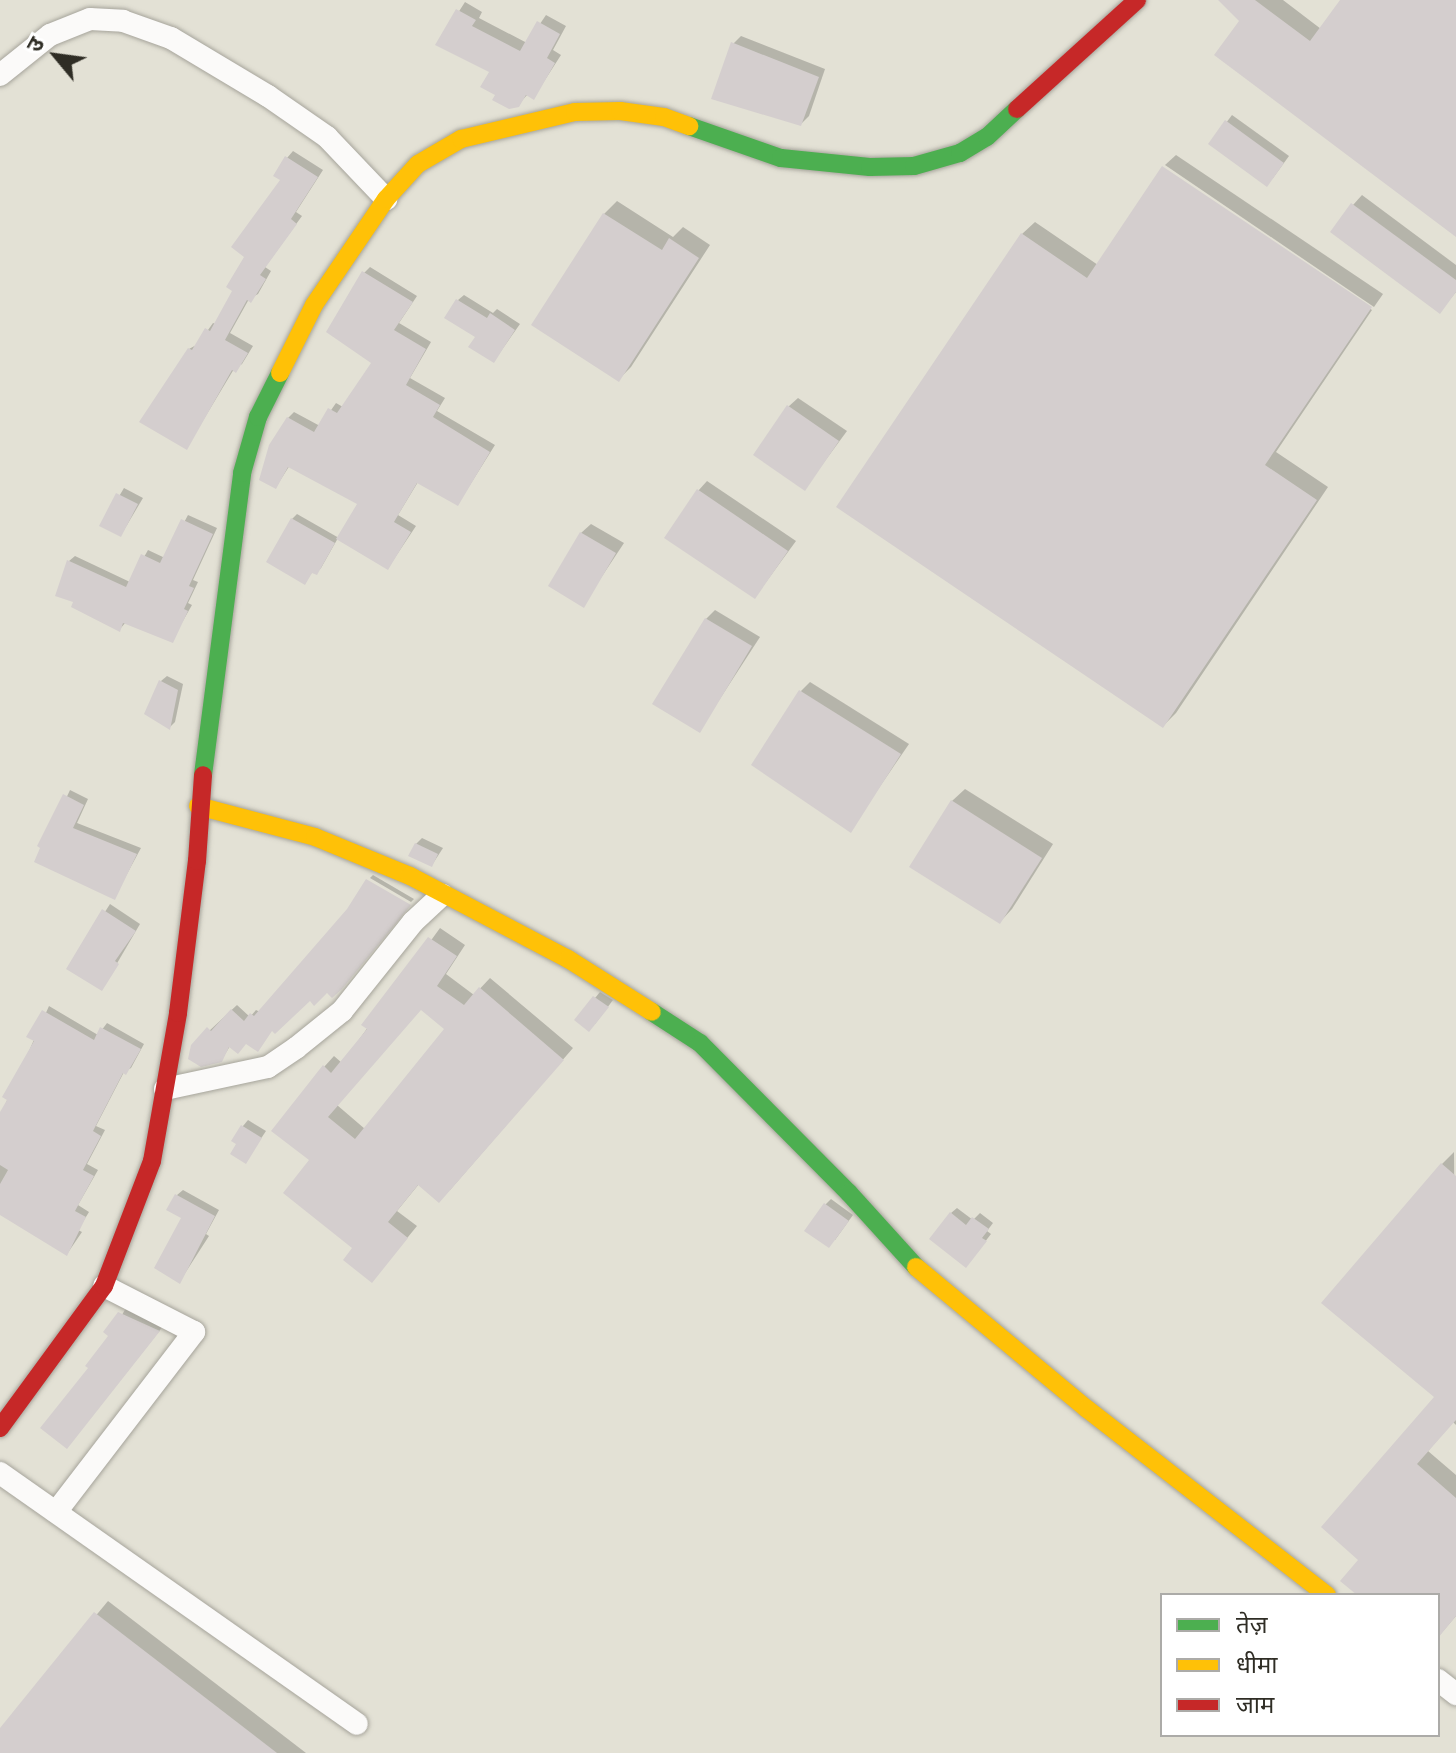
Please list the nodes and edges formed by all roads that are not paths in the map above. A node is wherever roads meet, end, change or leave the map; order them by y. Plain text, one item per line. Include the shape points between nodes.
1 (1137, 0) edge
2 (0, 75) edge
3 (386, 199) junction
4 (198, 806) junction
5 (442, 895) junction
6 (165, 1089) junction
7 (104, 1286) junction
8 (0, 1428) edge
9 (0, 1473) edge
10 (56, 1512) junction
11 (1324, 1593) edge
12 (1440, 1682) edge
13 (1456, 1694) edge
14 (357, 1724) dead end

1 - 3 street via 987,137 960,153 914,166 781,158 664,117 575,112 461,139 418,164
2 - 3 street via 50,35 90,19 123,21 171,38 268,96 327,137
3 - 4 street via 314,305 258,417 242,473
4 - 5 street via 315,837
4 - 6 street via 197,861
5 - 6 street via 413,922 342,1011 296,1048 268,1067
5 - 11 street via 568,959 700,1043 908,1261 1087,1409
6 - 7 street via 152,1161
7 - 8 street
7 - 10 street via 194,1332
9 - 10 street
10 - 14 street
12 - 13 street

